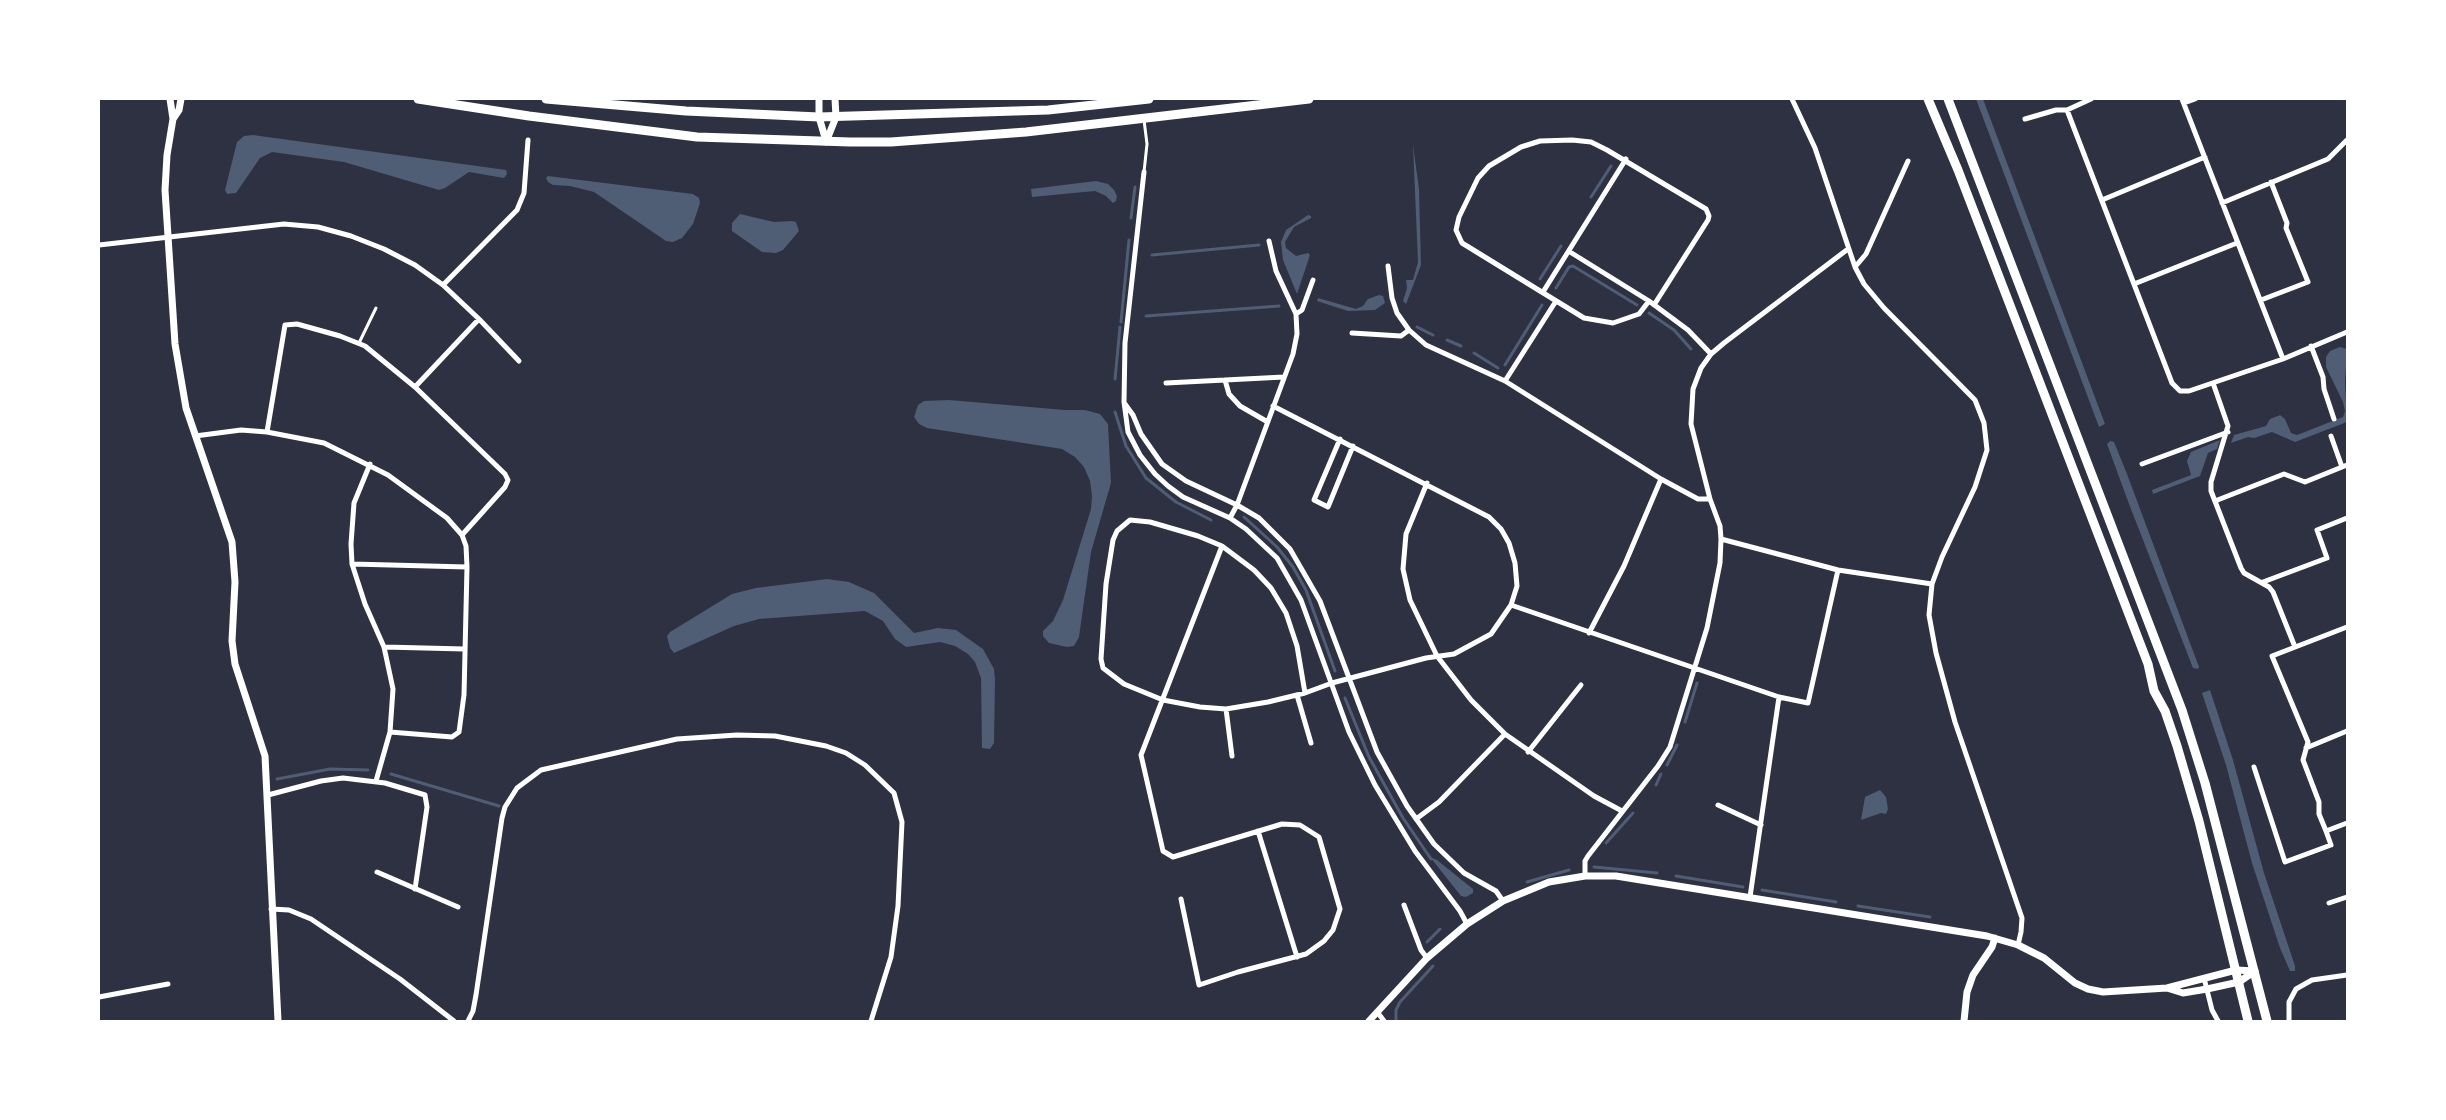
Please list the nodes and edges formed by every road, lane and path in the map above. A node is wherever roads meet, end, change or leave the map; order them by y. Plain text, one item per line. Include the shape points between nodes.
1 (170, 99) edge
2 (182, 99) edge
3 (418, 99) edge
4 (546, 99) edge
5 (819, 99) edge
6 (835, 99) edge
7 (1149, 99) edge
8 (1309, 99) edge
9 (1792, 99) edge
10 (1928, 99) edge
11 (1948, 99) edge
12 (2091, 99) edge
13 (2195, 99) edge
14 (2183, 101) edge
15 (2067, 110) junction
16 (819, 117) junction
17 (836, 117) junction
18 (2025, 118) dead end
19 (1144, 119) junction
20 (173, 120) junction
21 (528, 140) dead end
22 (2347, 140) edge
23 (826, 142) junction
24 (2205, 157) junction
25 (1626, 159) junction
26 (1908, 161) dead end
27 (1144, 172) joint
28 (2271, 182) junction
29 (2102, 200) junction
30 (2222, 203) junction
31 (167, 238) junction
32 (1269, 241) dead end
33 (2237, 243) junction
34 (99, 246) edge
35 (1848, 249) junction
36 (1570, 252) junction
37 (1388, 266) dead end
38 (1855, 267) junction
39 (1312, 280) dead end
40 (2133, 284) junction
41 (443, 285) junction
42 (1544, 292) junction
43 (2261, 300) junction
44 (1556, 301) junction
45 (1652, 303) junction
46 (376, 308) dead end
47 (1296, 314) junction
48 (479, 319) junction
49 (1408, 330) junction
50 (2347, 332) edge
51 (1352, 333) dead end
52 (359, 343) junction
53 (2311, 346) junction
54 (1711, 354) junction
55 (2283, 359) junction
56 (519, 361) dead end
57 (1284, 377) junction
58 (1225, 380) junction
59 (1505, 381) junction
60 (2213, 382) junction
61 (1166, 383) dead end
62 (415, 387) junction
63 (1124, 402) junction
64 (1274, 406) junction
65 (2334, 419) dead end
66 (1266, 421) junction
67 (267, 432) junction
68 (2228, 432) junction
69 (195, 436) junction
70 (2331, 436) dead end
71 (1340, 439) junction
72 (1353, 446) junction
73 (370, 464) junction
74 (2142, 464) dead end
75 (2345, 466) edge
76 (1661, 479) junction
77 (1427, 483) junction
78 (1710, 499) junction
79 (2215, 501) junction
80 (1237, 505) junction
81 (1230, 518) junction
82 (2347, 518) edge
83 (462, 535) junction
84 (1721, 539) junction
85 (1222, 546) junction
86 (352, 564) junction
87 (467, 567) junction
88 (1838, 570) junction
89 (2263, 582) junction
90 (1932, 584) junction
91 (1511, 606) junction
92 (2347, 627) edge
93 (1589, 633) junction
94 (384, 647) junction
95 (2295, 647) junction
96 (464, 649) junction
97 (1437, 656) junction
98 (1695, 668) junction
99 (1349, 678) junction
100 (1332, 683) junction
101 (1581, 685) dead end
102 (1305, 693) junction
103 (1297, 695) junction
104 (1779, 697) junction
105 (1163, 699) junction
106 (1226, 709) junction
107 (2347, 731) edge
108 (390, 732) junction
109 (1505, 734) junction
110 (1311, 743) dead end
111 (2306, 748) junction
112 (1528, 752) junction
113 (1232, 756) dead end
114 (2254, 767) dead end
115 (376, 781) junction
116 (268, 795) junction
117 (1718, 806) dead end
118 (1622, 811) junction
119 (1416, 819) junction
120 (2347, 823) edge
121 (1761, 825) junction
122 (1258, 831) junction
123 (2326, 831) junction
124 (377, 872) dead end
125 (1585, 876) junction
126 (415, 889) junction
127 (1750, 897) junction
128 (2347, 898) edge
129 (1181, 899) dead end
130 (1503, 901) junction
131 (2329, 903) dead end
132 (1404, 905) dead end
133 (458, 907) dead end
134 (272, 909) junction
135 (1467, 924) junction
136 (1995, 938) junction
137 (2018, 945) junction
138 (1297, 957) junction
139 (1427, 958) junction
140 (2236, 970) junction
141 (2255, 971) junction
142 (2347, 975) edge
143 (2205, 978) junction
144 (2239, 982) junction
145 (168, 984) dead end
146 (2166, 988) junction
147 (2207, 989) junction
148 (99, 997) edge
149 (1378, 1013) junction
150 (278, 1021) edge
151 (454, 1021) edge
152 (468, 1021) edge
153 (872, 1021) edge
154 (1369, 1021) edge
155 (1384, 1021) edge
156 (1964, 1021) edge
157 (2218, 1021) edge
158 (2248, 1021) edge
159 (2267, 1021) edge
160 (2289, 1021) edge

1 - 20 street
2 - 20 street
3 - 23 main road via 698,137
4 - 16 main road
5 - 16 street
6 - 17 street
7 - 17 main road via 1048,110
8 - 19 main road
9 - 35 street via 1815,148
10 - 140 main road via 2177,746
11 - 141 main road via 2182,710
12 - 15 street
13 - 14 street
14 - 24 street
15 - 18 street
15 - 29 street
16 - 17 main road
16 - 23 street
17 - 23 street
19 - 23 main road via 957,138
19 - 27 lane
20 - 31 street via 165,190
21 - 41 street via 524,193 517,210
22 - 28 street via 2328,159
24 - 29 street
24 - 30 street
25 - 36 street
25 - 42 street via 1591,142 1540,141 1489,166 1470,190 1456,230 1459,240
25 - 45 street via 1709,212 1708,220
26 - 38 street via 1866,254
27 - 63 street via 1127,324
28 - 30 street
28 - 43 street via 2308,282
29 - 40 street
30 - 33 street
31 - 34 street
31 - 41 street via 284,224 318,227 384,249
31 - 69 street via 180,383
32 - 47 street via 1276,271
33 - 40 street
33 - 43 street
35 - 38 street
35 - 54 street
36 - 42 street
36 - 45 street
37 - 49 street via 1392,298
38 - 90 street via 1884,308 1976,400 1984,423 1987,450
39 - 47 street via 1302,310
40 - 60 street via 2172,383 2180,391 2189,392
41 - 48 street
42 - 44 street
43 - 55 street
44 - 45 street via 1579,316 1613,323 1639,314
44 - 59 street
45 - 54 street via 1688,330
46 - 52 lane
47 - 57 street via 1297,334
48 - 56 street
48 - 62 street
49 - 51 street via 1401,336
49 - 59 street via 1426,345
50 - 53 street
52 - 62 street
52 - 67 street via 297,324 285,325
53 - 55 street
53 - 65 street
54 - 78 street via 1693,389 1691,424
55 - 60 street
57 - 58 street
57 - 64 street
58 - 61 street
58 - 66 street via 1229,394 1240,406
59 - 76 street
60 - 68 street
62 - 83 street via 507,480
63 - 80 street via 1162,464 1186,481
63 - 81 street via 1128,432 1155,474 1183,497
64 - 66 street
64 - 71 street
66 - 80 street
67 - 69 street via 241,430
67 - 73 street via 324,443
68 - 74 street
68 - 79 street via 2211,482
69 - 116 street via 232,542 235,664 265,756
70 - 75 street
71 - 72 street
71 - 72 street via 1314,500 1328,507
72 - 77 street
73 - 83 street via 418,495
73 - 86 street via 354,503
75 - 79 street via 2305,482 2284,474
76 - 78 street via 1698,499
76 - 93 street via 1624,566
77 - 91 street via 1489,517 1501,529 1515,563 1517,586
77 - 97 street via 1406,534 1403,569 1410,600
78 - 84 street
79 - 89 street via 2241,568
80 - 81 street
80 - 99 street via 1259,519 1290,549 1320,601
81 - 100 street via 1277,558 1301,600
82 - 89 street via 2317,530 2326,558
83 - 87 street
84 - 88 street
84 - 98 street via 1707,628
85 - 102 street via 1254,570 1286,613 1297,646
85 - 105 street
85 - 105 street via 1150,522 1130,520 1113,540 1106,584 1103,668 1124,684
86 - 87 street
86 - 94 street
87 - 96 street
88 - 90 street
88 - 104 street via 1808,703
89 - 95 street via 2273,592
90 - 137 street via 1929,615 1936,653 1954,722 2022,918
91 - 93 street
91 - 97 street via 1491,634 1454,654
92 - 95 street
93 - 98 street
94 - 96 street
94 - 108 street via 393,689
95 - 111 street via 2272,656 2308,742
96 - 108 street via 459,732 455,736
97 - 99 street
97 - 109 street via 1471,700
98 - 104 street
98 - 118 street via 1670,747
99 - 100 street
99 - 119 street via 1377,752
100 - 102 street
100 - 135 street via 1349,732 1375,785
101 - 112 street
102 - 103 street
103 - 106 street
103 - 110 street
104 - 121 street
105 - 106 street
105 - 122 street via 1141,754 1163,851 1173,857
106 - 113 street
107 - 111 street
108 - 115 street
109 - 112 street
109 - 119 street via 1439,802
111 - 123 street via 2303,760
112 - 118 street
114 - 123 street via 2285,862 2331,845
115 - 116 street via 343,778
115 - 126 street via 425,795 428,800
116 - 134 street
117 - 121 street
118 - 125 street via 1585,861
119 - 130 street via 1434,844 1464,873 1496,891
120 - 123 street
121 - 127 street
122 - 138 street
122 - 138 street via 1282,824 1300,825 1319,837 1340,909 1333,930 1324,941
124 - 126 street
125 - 127 street via 1616,876
125 - 130 street via 1549,882
126 - 133 street
127 - 136 street
128 - 131 street
129 - 138 street via 1199,985
130 - 135 street
132 - 139 street
134 - 150 street
134 - 151 street via 289,910 311,919
135 - 139 street
136 - 137 street
136 - 156 street via 1973,975
137 - 146 street via 2088,989 2103,992
139 - 149 street
140 - 141 street
140 - 143 street
140 - 144 main road
141 - 144 street
141 - 159 main road
142 - 160 street via 2312,980 2296,989 2289,1002
143 - 146 street
143 - 147 street
144 - 147 street
144 - 158 main road
145 - 148 street
146 - 147 street via 2183,993
147 - 157 street
149 - 154 street
149 - 155 street
152 - 153 street via 476,995 502,818 517,788 541,770 702,736 775,736 846,753 894,793 902,822 898,906 894,940

